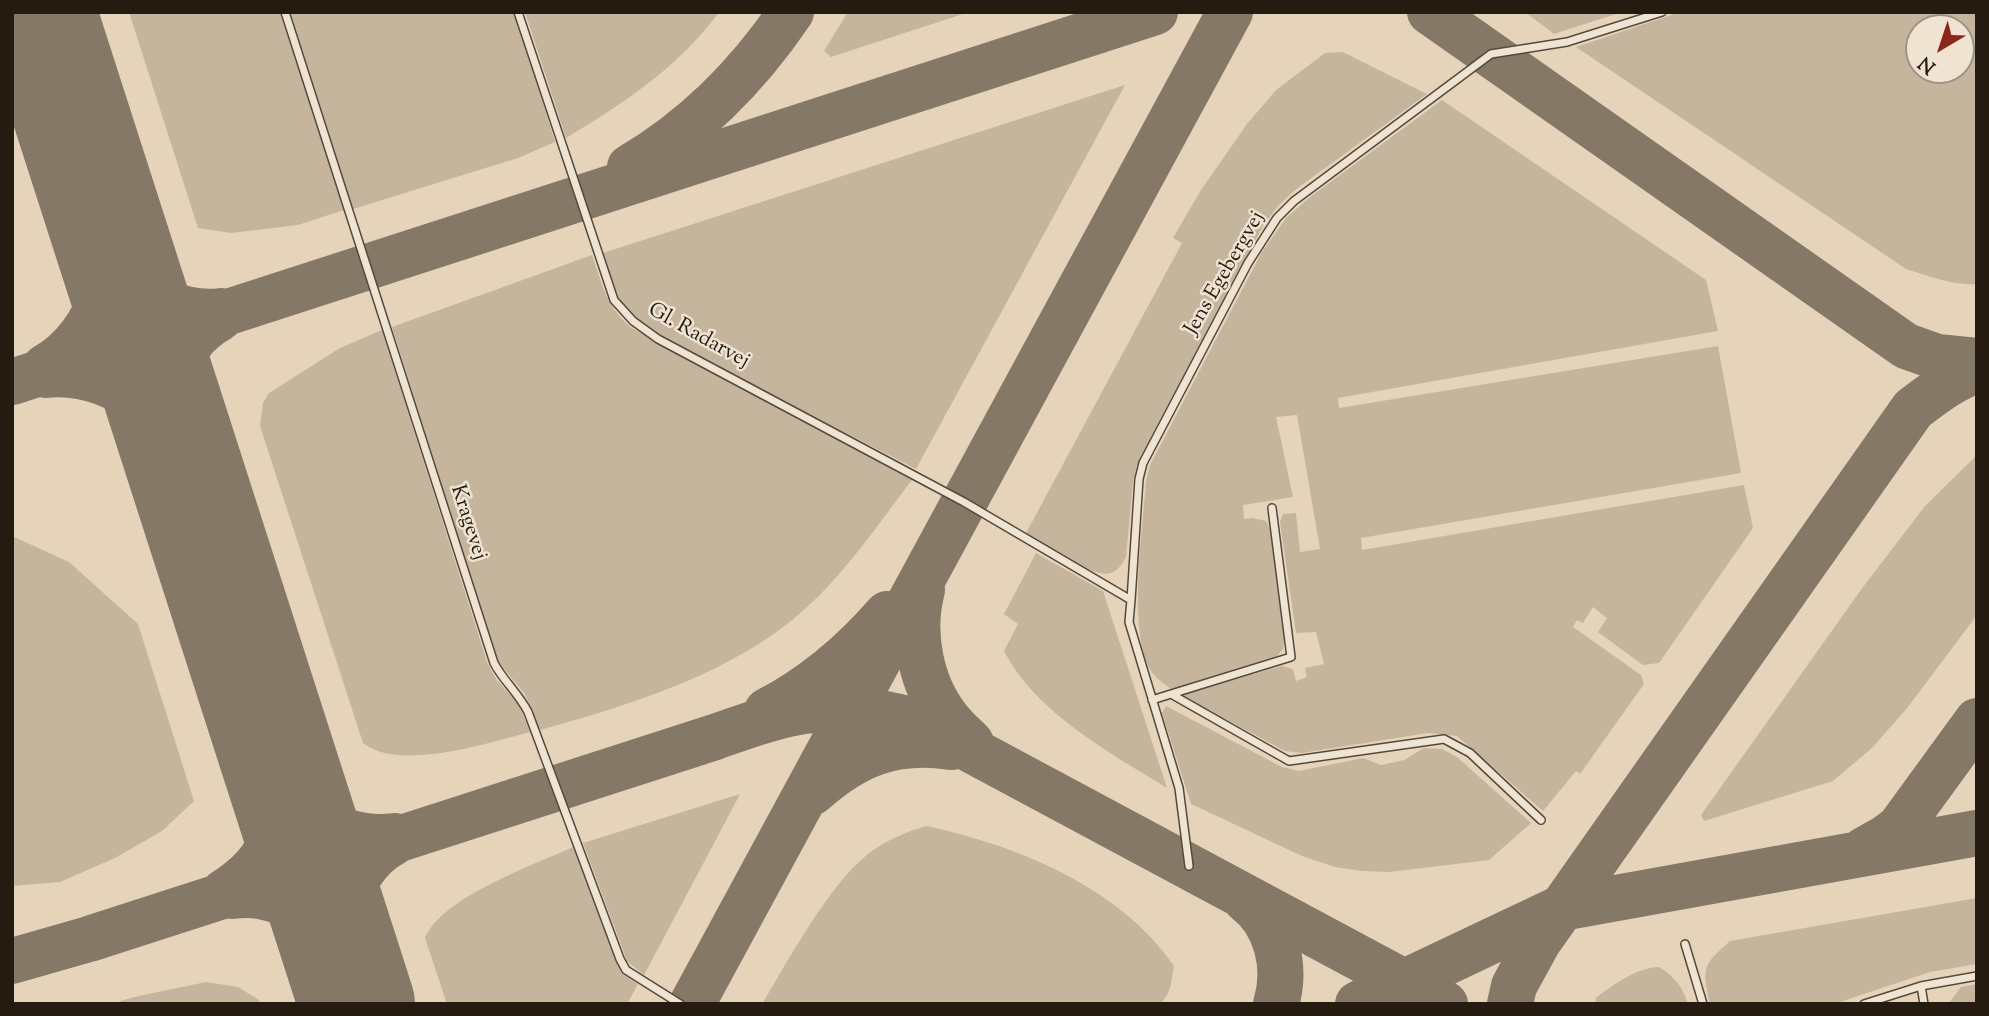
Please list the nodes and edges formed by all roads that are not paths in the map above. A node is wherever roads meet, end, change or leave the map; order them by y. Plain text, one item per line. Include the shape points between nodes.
1 (285, 12) edge
2 (518, 12) edge
3 (1662, 12) edge
4 (1272, 508) dead end
5 (1130, 600) junction
6 (1171, 694) junction
7 (1152, 700) junction
8 (1541, 820) dead end
9 (1189, 866) dead end
10 (1685, 944) dead end
11 (1977, 976) edge
12 (1921, 986) junction
13 (680, 1004) edge
14 (1703, 1004) edge
15 (1864, 1004) edge
16 (1924, 1004) edge

1 - 13 lane, Kragevej via 494,663 528,712 626,970
2 - 5 lane, Gl. Radarvej via 614,300 633,321 964,502
3 - 5 lane, Jens Egebergvej via 1567,42 1491,54 1276,218 1143,463
4 - 6 lane via 1291,657
5 - 7 lane, Jens Egebergvej via 1129,622
6 - 7 lane
6 - 8 lane via 1289,761 1444,739 1470,753
7 - 9 lane, Jens Egebergvej via 1179,788
10 - 14 lane
11 - 12 lane
12 - 15 lane
12 - 16 lane

